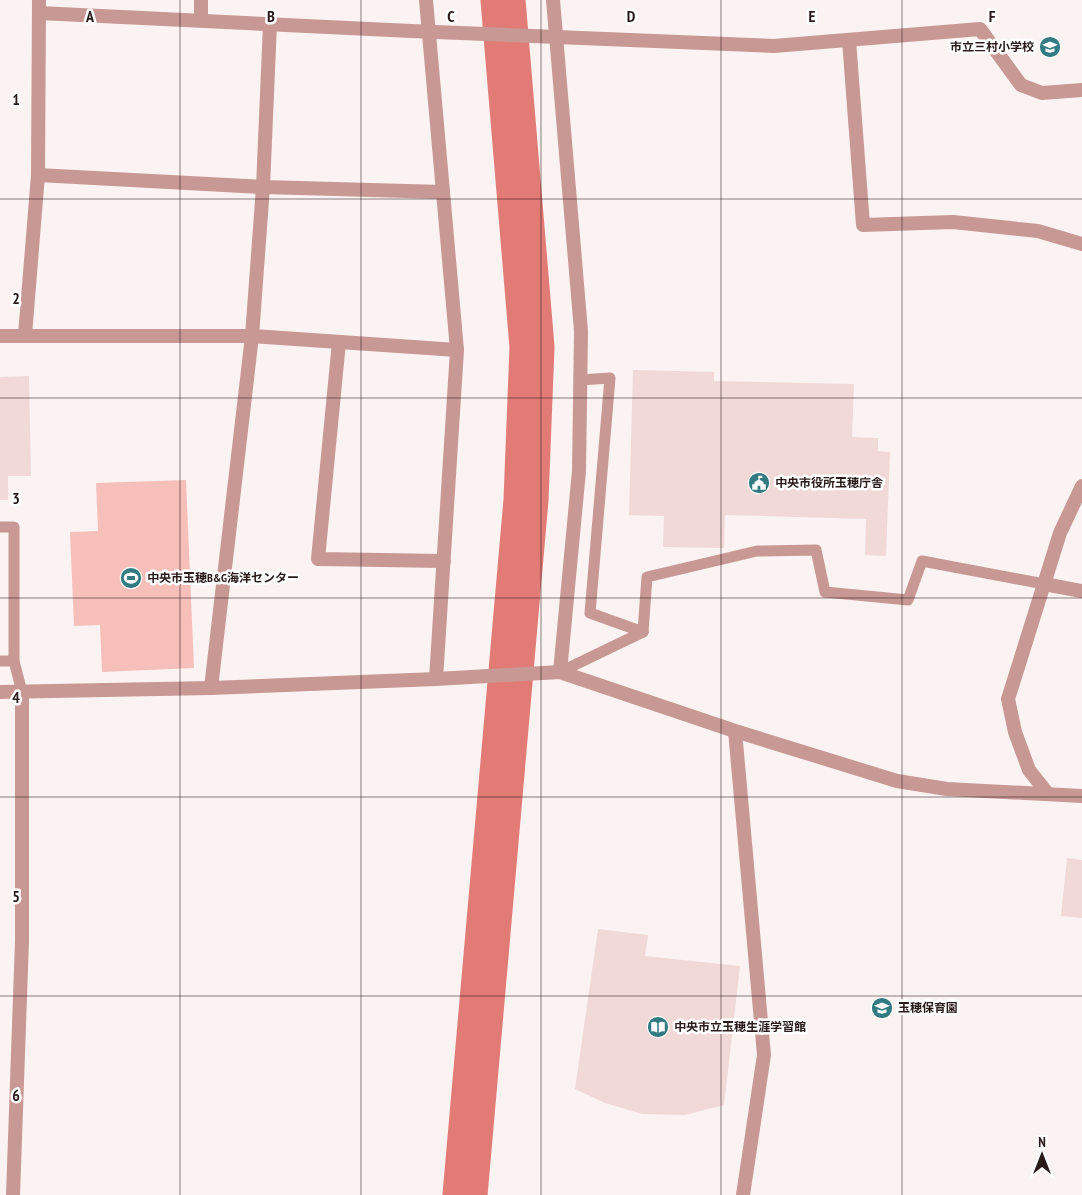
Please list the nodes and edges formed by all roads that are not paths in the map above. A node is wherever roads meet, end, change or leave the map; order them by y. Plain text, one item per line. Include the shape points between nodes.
1 (28, 0) edge
2 (201, 0) edge
3 (426, 0) edge
4 (553, 0) edge
5 (39, 4) edge
6 (201, 20) junction
7 (270, 24) junction
8 (429, 32) junction
9 (556, 36) junction
10 (849, 40) junction
11 (1082, 90) edge
12 (38, 175) junction
13 (263, 187) junction
14 (443, 192) junction
15 (1082, 244) edge
16 (25, 335) junction
17 (0, 336) edge
18 (252, 336) junction
19 (339, 342) junction
20 (457, 350) junction
21 (580, 380) junction
22 (1082, 486) edge
23 (0, 527) edge
24 (444, 561) junction
25 (1044, 584) junction
26 (1082, 591) edge
27 (643, 632) junction
28 (0, 661) edge
29 (14, 661) junction
30 (560, 672) junction
31 (436, 679) junction
32 (211, 688) junction
33 (0, 692) edge
34 (22, 692) junction
35 (735, 731) junction
36 (1048, 794) junction
37 (1082, 796) edge
38 (13, 1195) edge
39 (743, 1195) edge

1 - 5 street
2 - 6 street
3 - 8 street
4 - 9 street
5 - 6 street
5 - 12 street
6 - 7 street
7 - 8 street
7 - 13 street
8 - 9 street
8 - 14 street
9 - 10 street via 774,46
9 - 21 street via 580,331
10 - 11 street via 980,29 1021,85 1042,93
10 - 15 street via 862,225 953,222 1038,231
12 - 13 street
12 - 16 street
13 - 14 street
13 - 18 street
14 - 20 street
16 - 17 street
16 - 18 street
18 - 19 street
18 - 32 street
19 - 20 street
19 - 24 street via 318,559
20 - 24 street
21 - 27 lane via 610,378 590,613
21 - 30 street via 579,471
22 - 25 street via 1060,533
23 - 29 lane via 14,527
24 - 31 street
25 - 26 street
25 - 27 lane via 922,561 908,600 825,592 816,550 757,551 647,577
25 - 36 street via 1008,699 1015,732 1029,770
27 - 30 lane
28 - 29 lane
29 - 34 lane
30 - 31 street
30 - 35 street
31 - 32 street
32 - 34 street
33 - 34 street
34 - 38 street via 22,941
35 - 36 street via 897,781 947,790
35 - 39 street via 764,1055
36 - 37 street

